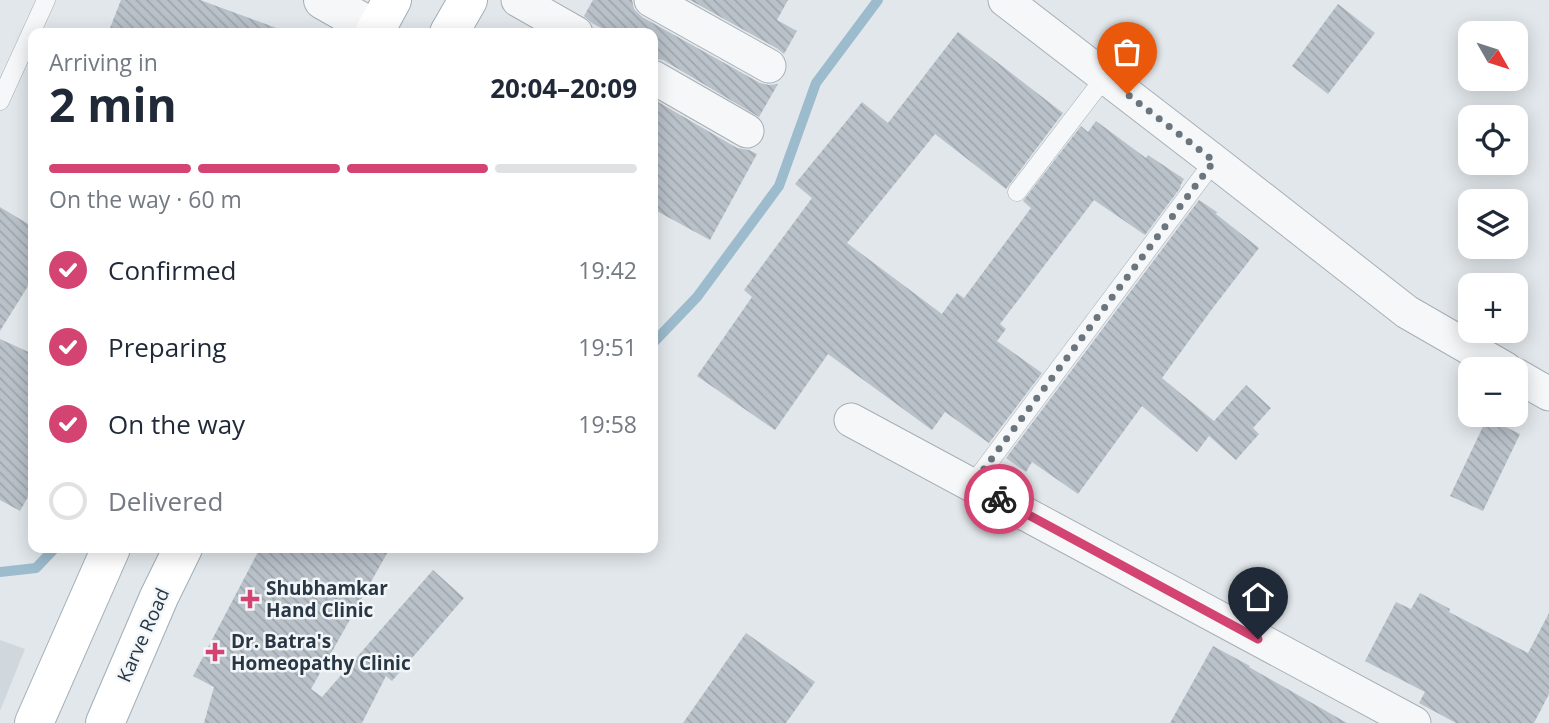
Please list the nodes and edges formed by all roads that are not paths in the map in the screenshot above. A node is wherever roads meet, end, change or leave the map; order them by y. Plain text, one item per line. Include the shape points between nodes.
1 (46, 0) edge
2 (323, 0) edge
3 (468, 0) edge
4 (518, 0) edge
5 (650, 0) edge
6 (1005, 0) edge
7 (381, 21) edge
8 (33, 28) edge
9 (452, 28) edge
10 (567, 28) edge
11 (28, 40) edge
12 (769, 66) dead end
13 (1105, 77) junction
14 (658, 80) edge
15 (0, 101) edge
16 (747, 131) dead end
17 (1214, 161) junction
18 (1017, 192) dead end
19 (1485, 357) edge
20 (1528, 382) edge
21 (1549, 394) edge
22 (850, 420) dead end
23 (972, 485) junction
24 (109, 553) edge
25 (181, 553) edge
26 (34, 723) edge
27 (105, 723) edge
28 (1414, 723) edge

1 - 8 lane
2 - 7 street
3 - 9 main road
4 - 10 street
5 - 12 street
6 - 13 street
11 - 15 lane
13 - 17 street
13 - 18 lane
14 - 16 street
17 - 19 street via 1407,312
17 - 23 lane
20 - 21 street
22 - 23 street
23 - 28 street
24 - 26 main road
25 - 27 main road, Karve Road

